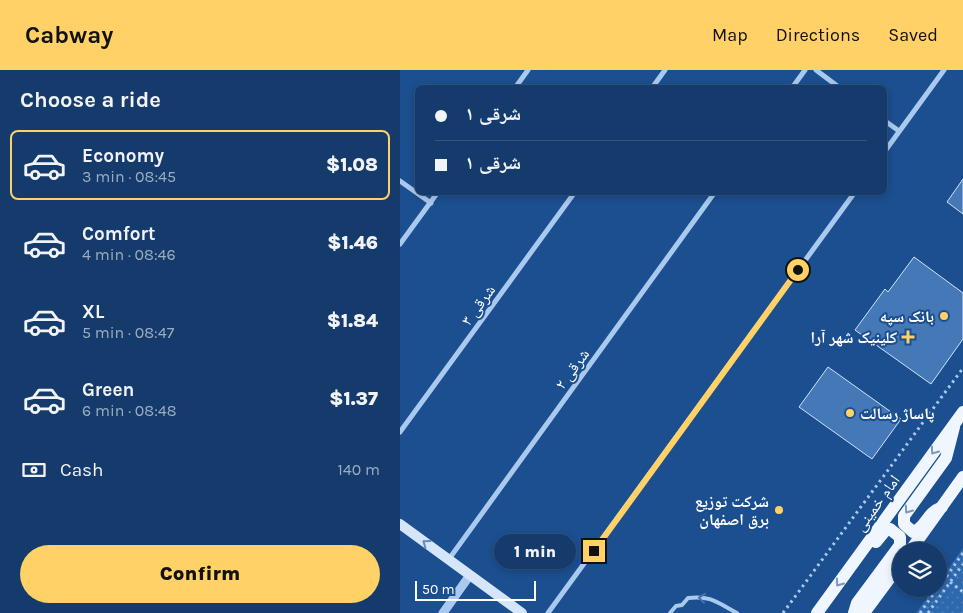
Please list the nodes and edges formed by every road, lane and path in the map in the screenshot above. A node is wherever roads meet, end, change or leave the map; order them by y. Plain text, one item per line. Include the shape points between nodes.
1 (528, 70) edge
2 (665, 70) edge
3 (805, 70) edge
4 (816, 70) edge
5 (944, 70) edge
6 (517, 85) edge
7 (654, 85) edge
8 (794, 85) edge
9 (836, 85) edge
10 (887, 122) edge
11 (899, 131) junction
12 (887, 148) edge
13 (400, 181) edge
14 (415, 192) edge
15 (419, 195) edge
16 (436, 195) edge
17 (573, 195) edge
18 (714, 195) edge
19 (853, 195) edge
20 (430, 203) junction
21 (400, 244) edge
22 (963, 368) edge
23 (963, 412) edge
24 (955, 422) junction
25 (400, 432) edge
26 (963, 477) edge
27 (942, 507) junction
28 (400, 524) edge
29 (917, 542) edge
30 (963, 553) edge
31 (858, 556) junction
32 (449, 560) junction
33 (963, 564) edge
34 (470, 575) junction
35 (892, 575) edge
36 (947, 575) edge
37 (950, 582) junction
38 (963, 592) edge
39 (932, 597) edge
40 (442, 613) edge
41 (522, 613) edge
42 (548, 613) edge
43 (670, 613) edge
44 (737, 613) edge
45 (783, 613) edge
46 (817, 613) edge
47 (854, 613) edge
48 (864, 613) edge
49 (920, 613) edge
50 (928, 613) edge

1 - 6 street
2 - 7 street
3 - 8 street
4 - 9 street
5 - 11 street
10 - 11 street
11 - 12 street
13 - 14 street
15 - 20 street
16 - 20 street
17 - 25 street, ۳ شرقی
18 - 32 street, ۲ شرقی
19 - 42 street
20 - 21 street
22 - 45 path
23 - 24 main road, امام خمینی
24 -> 27 main road via 946,458 904,516 904,524 913,532 918,530 934,510
24 -> 31 main road, امام خمینی
26 - 27 main road
27 - 29 main road
32 -> 28 main road
30 - 36 path
31 -> 46 main road, امام خمینی
31 - 47 main road via 870,551 885,531 890,529 900,537 900,545 857,603
32 - 34 main road
33 - 37 path
34 - 40 street
34 - 41 main road
35 - 48 main road
37 - 38 path
37 - 50 path
39 - 49 path
44 -> 43 lane via 715,600 696,597 688,598

